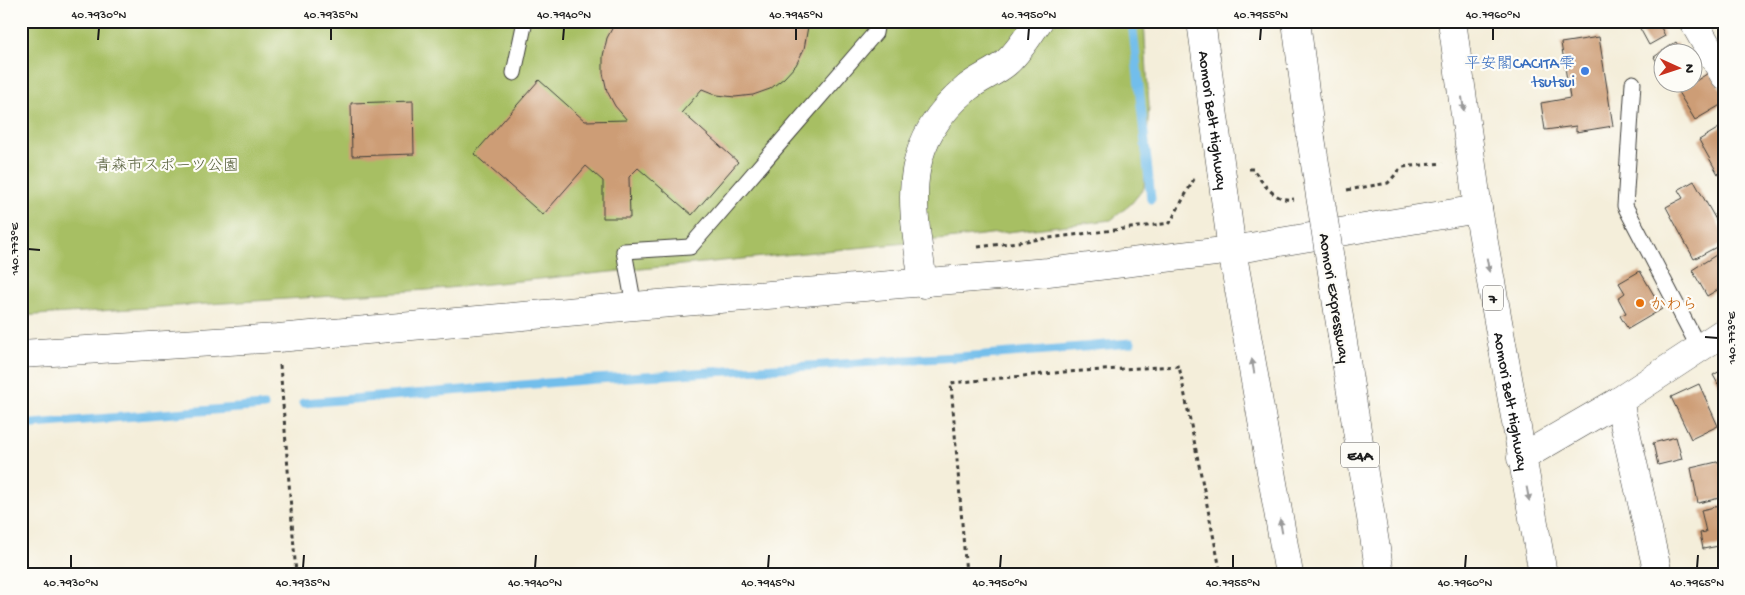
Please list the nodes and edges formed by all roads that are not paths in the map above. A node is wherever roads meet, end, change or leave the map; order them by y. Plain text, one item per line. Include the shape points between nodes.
1 (525, 21) edge
2 (877, 21) edge
3 (1039, 21) edge
4 (1201, 21) edge
5 (1296, 21) edge
6 (1452, 21) edge
7 (1693, 21) edge
8 (514, 73) dead end
9 (1724, 75) edge
10 (1633, 83) dead end
11 (1478, 209) junction
12 (1232, 250) junction
13 (923, 284) junction
14 (634, 306) junction
15 (1724, 332) edge
16 (1699, 348) junction
17 (21, 354) edge
18 (1619, 400) junction
19 (1521, 458) junction
20 (1289, 574) edge
21 (1380, 574) edge
22 (1543, 574) edge
23 (1658, 574) edge

1 - 8 lane
2 - 14 lane via 875,33 690,247 624,251
3 - 13 main road via 1006,63 969,86 940,112 917,160 913,198
4 - 12 main road, Aomori Belt Highway
5 - 21 main road, Aomori Expressway / E4A, bridge via 1311,138
6 -> 11 main road, Aomori Belt Highway / 7
7 - 9 main road
10 - 16 lane via 1625,206
11 - 12 main road
11 -> 19 main road, Aomori Belt Highway / 7
12 - 13 main road
20 -> 12 main road, Aomori Belt Highway
13 - 14 main road
14 - 17 main road via 278,338
15 - 16 main road
16 - 18 main road
18 - 19 main road
18 - 23 main road
19 -> 22 main road, Aomori Belt Highway / 7

